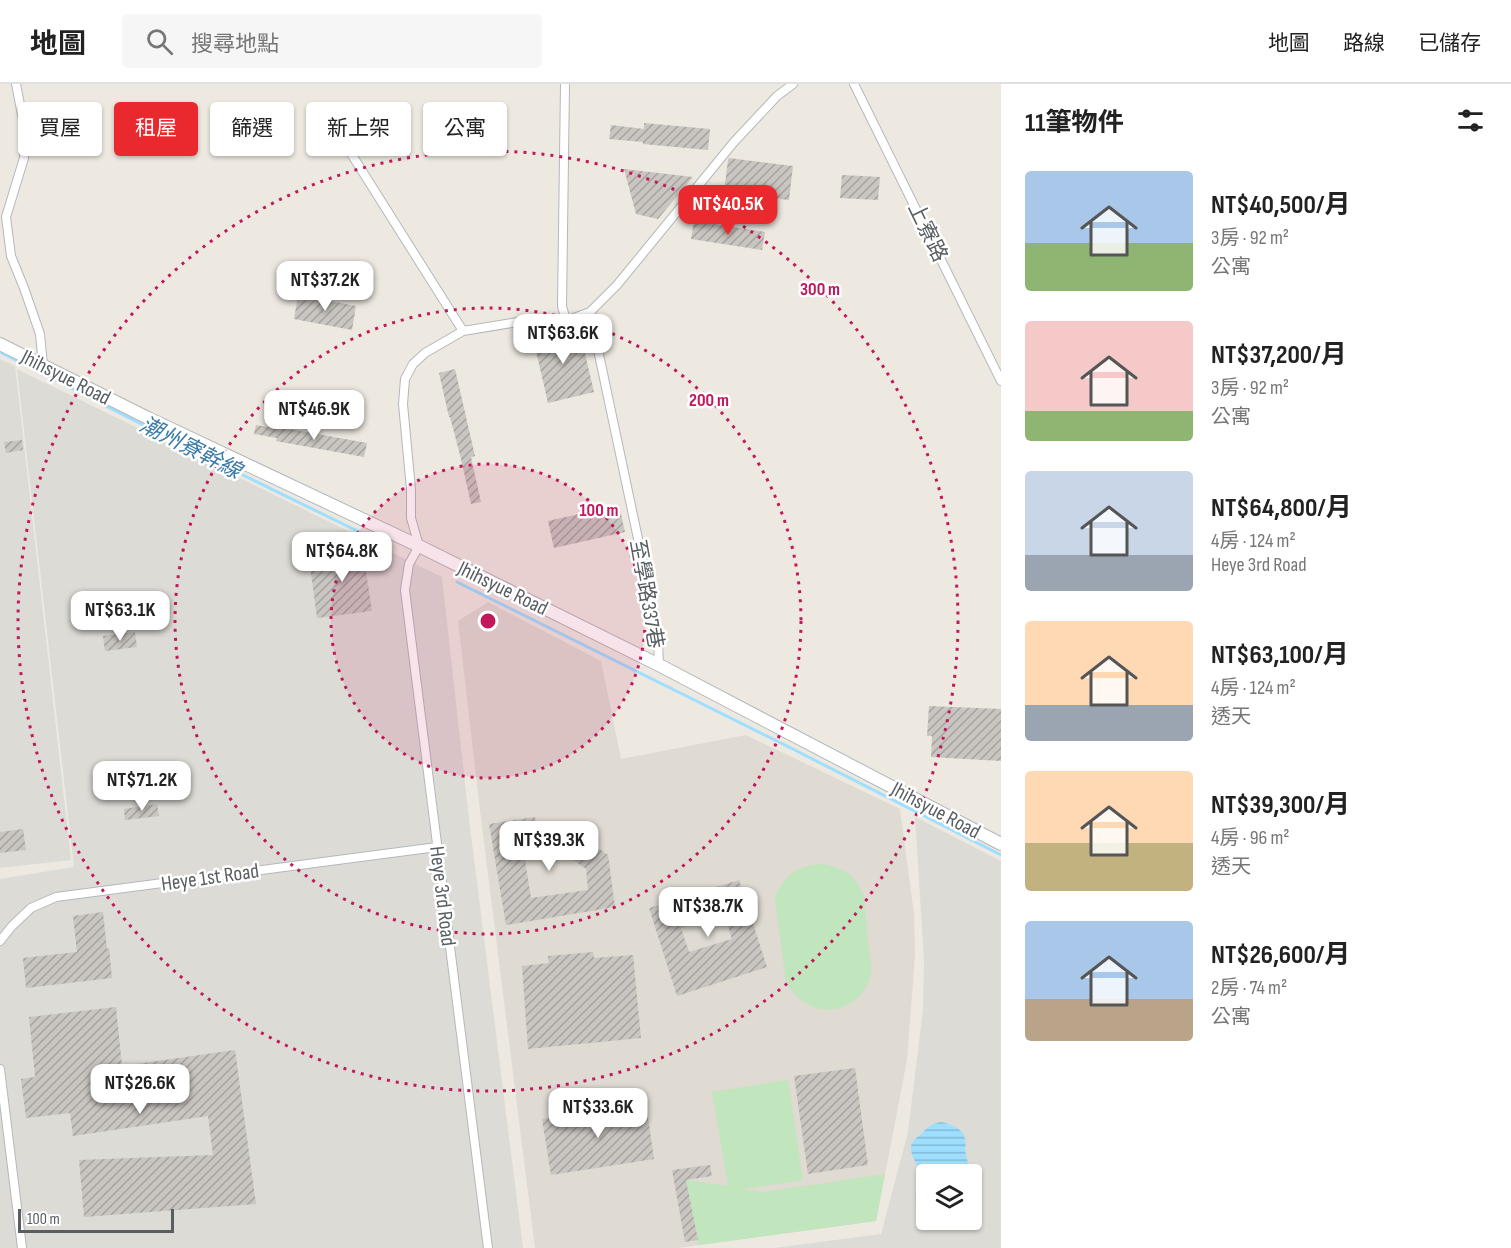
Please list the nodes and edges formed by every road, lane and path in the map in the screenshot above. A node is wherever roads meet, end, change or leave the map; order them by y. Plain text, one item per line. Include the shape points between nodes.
1 (16, 84) edge
2 (565, 84) edge
3 (793, 84) edge
4 (854, 84) edge
5 (353, 156) edge
6 (590, 312) junction
7 (566, 321) junction
8 (463, 331) junction
9 (0, 344) edge
10 (43, 365) junction
11 (1001, 381) edge
12 (419, 546) junction
13 (659, 665) junction
14 (1001, 844) edge
15 (436, 847) junction
16 (0, 941) edge
17 (0, 1069) edge
18 (22, 1248) edge
19 (488, 1248) edge

1 - 10 street via 24,125 24,158 6,217 10,256 40,334
2 - 7 street via 562,306
3 - 6 street via 734,142 617,285
4 - 11 street, 上寮路
5 - 8 street
6 - 7 street
6 - 13 street, 至學路337巷 via 655,619
7 - 8 street via 502,324
8 - 12 street via 425,353 413,364 405,380 403,404 411,518
9 - 10 street, Jhihsyue Road
10 - 12 street, Jhihsyue Road
12 - 13 street, Jhihsyue Road
12 - 15 street, Heye 3rd Road via 409,564 405,590
13 - 14 street, Jhihsyue Road
15 - 16 street, Heye 1st Road via 56,897 31,908
15 - 19 street, Heye 3rd Road
17 - 18 street

